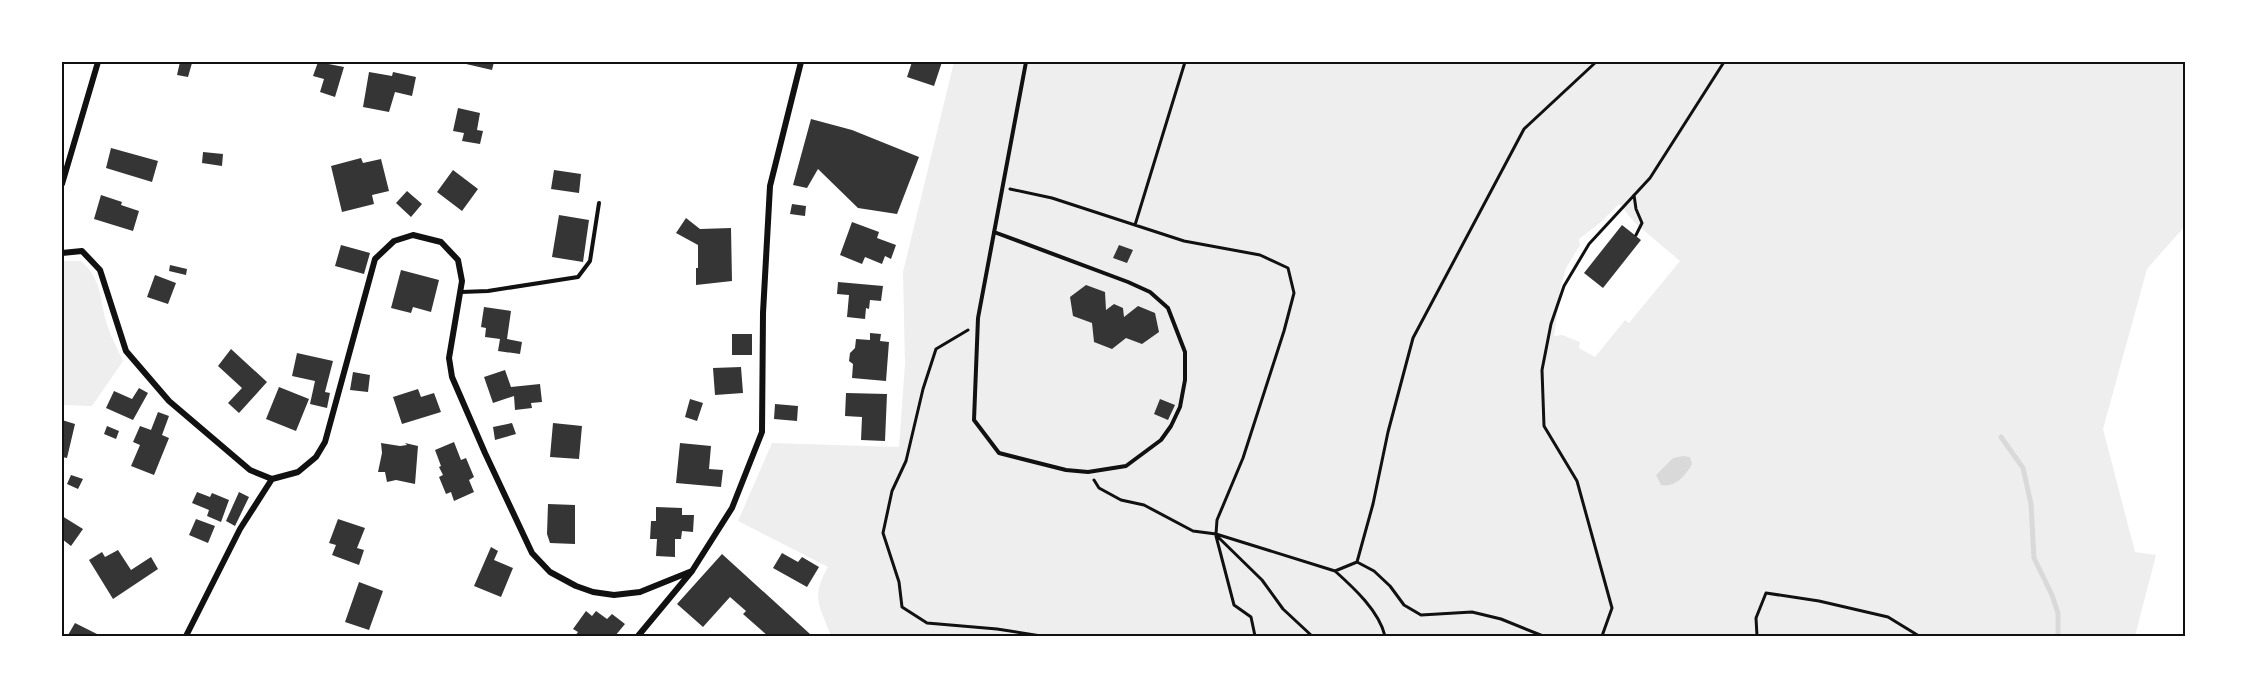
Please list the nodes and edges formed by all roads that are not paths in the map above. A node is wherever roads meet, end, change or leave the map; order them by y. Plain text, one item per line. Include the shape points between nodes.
1 (98, 62) edge
2 (801, 62) edge
3 (1026, 62) edge
4 (62, 184) edge
5 (599, 203) dead end
6 (994, 231) junction
7 (62, 253) edge
8 (460, 291) junction
9 (272, 479) junction
10 (692, 571) junction
11 (186, 636) edge
12 (638, 636) edge

1 - 4 street
2 - 10 street via 770,186 762,432 732,508
3 - 6 lane
5 - 8 lane via 590,261 578,277 488,291
6 - 6 lane via 1150,292 1168,308 1185,352 1180,407 1171,426 1149,451 1126,466 1088,472 1066,470 999,453 974,420 978,325
7 - 9 street via 82,251 100,270 126,351 169,401 250,470
8 - 9 street via 458,260 441,242 413,235 394,241 375,259 326,442 298,472
8 - 10 street via 449,358 452,377 532,553 550,572 576,586 614,595 640,592
9 - 11 street via 240,529
10 - 12 street

